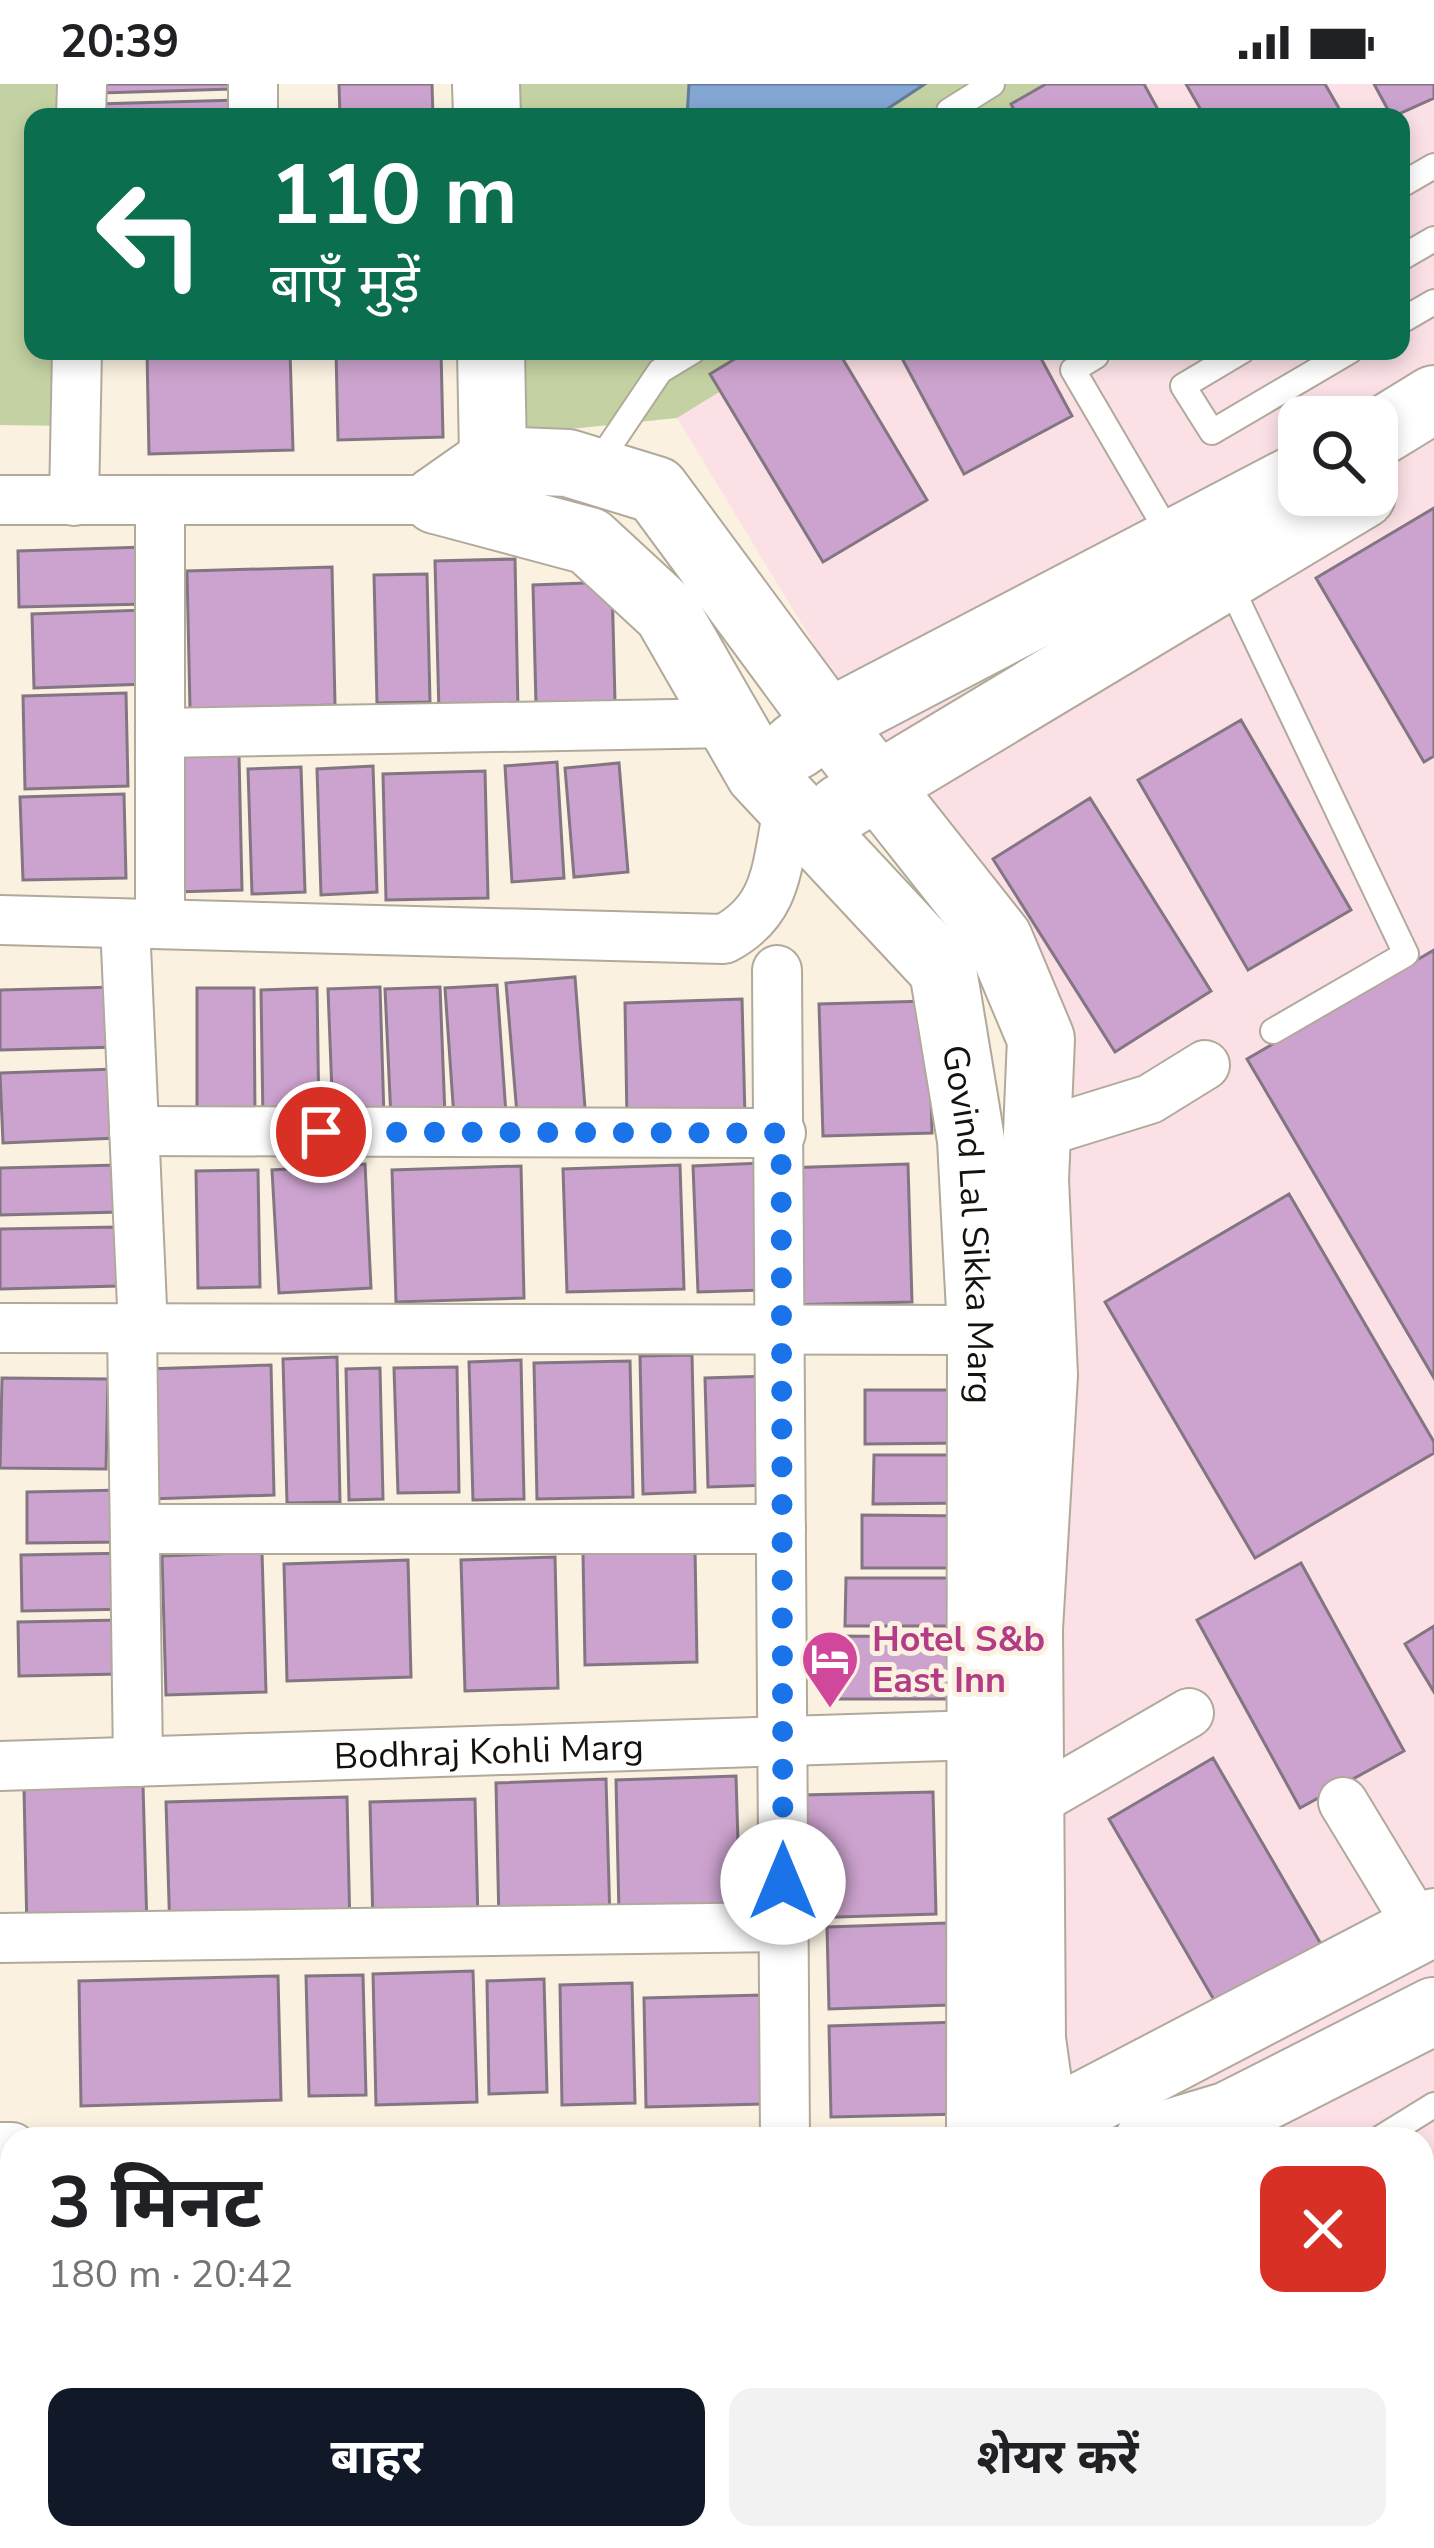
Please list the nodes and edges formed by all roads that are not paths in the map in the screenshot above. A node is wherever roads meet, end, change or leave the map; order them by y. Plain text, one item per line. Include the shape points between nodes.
1 (992, 84) edge
2 (954, 108) edge
3 (77, 360) edge
4 (490, 360) edge
5 (678, 360) edge
6 (1089, 360) edge
7 (1227, 360) edge
8 (1335, 360) edge
9 (1434, 399) edge
10 (1398, 421) edge
11 (1434, 452) edge
12 (593, 471) junction
13 (1398, 473) edge
14 (474, 492) junction
15 (1278, 494) edge
16 (0, 500) edge
17 (160, 500) junction
18 (74, 501) junction
19 (1309, 516) edge
20 (1200, 559) junction
21 (828, 723) junction
22 (160, 733) junction
23 (772, 783) junction
24 (879, 785) junction
25 (0, 920) edge
26 (143, 924) junction
27 (777, 970) dead end
28 (1273, 1031) dead end
29 (1204, 1065) dead end
30 (134, 1131) junction
31 (781, 1133) junction
32 (1037, 1134) junction
33 (0, 1328) edge
34 (137, 1329) junction
35 (782, 1330) junction
36 (981, 1330) junction
37 (135, 1529) junction
38 (781, 1529) junction
39 (1189, 1712) dead end
40 (978, 1735) junction
41 (782, 1741) junction
42 (138, 1762) junction
43 (0, 1766) edge
44 (1343, 1802) dead end
45 (1030, 1805) junction
46 (1427, 1925) edge
47 (783, 1927) junction
48 (0, 1939) edge
49 (1434, 2011) edge
50 (1434, 2105) edge
51 (785, 2127) edge
52 (976, 2127) edge
53 (1045, 2127) edge
54 (1055, 2127) edge
55 (1236, 2127) edge
56 (1398, 2127) edge

1 - 2 lane
3 - 18 street
4 - 14 street
5 - 12 lane via 660,371
6 - 20 lane via 1073,370
7 - 8 lane via 1183,386 1212,433
9 - 10 street
11 - 13 street
12 - 14 street via 568,463
12 - 21 street via 656,490
14 - 17 street
14 - 23 street, Govind Lal Sikka Marg via 589,541 667,613
15 - 20 street
16 - 18 street
17 - 18 street
17 - 22 street
19 - 20 street
20 - 21 street
20 - 24 street
20 - 28 lane via 1406,954
21 - 23 street
21 - 24 street
22 - 23 street
22 - 26 street
23 - 24 street
23 - 26 street via 765,909 724,939
23 - 36 street, Govind Lal Sikka Marg via 944,970 971,1140
24 - 32 street via 999,939 1041,1039
25 - 26 street
26 - 30 street
27 - 31 street
29 - 32 street via 1150,1099
30 - 31 street
30 - 34 street
31 - 35 street
32 - 45 street via 1044,1375 1029,1629
33 - 34 street
34 - 35 street
34 - 37 street
35 - 36 street
35 - 38 street
36 - 40 street, Govind Lal Sikka Marg
37 - 38 street
37 - 42 street
38 - 41 street
39 - 45 street
40 - 41 street, Bodhraj Kohli Marg
40 - 52 street, Govind Lal Sikka Marg
41 - 42 street, Bodhraj Kohli Marg
41 - 47 street
42 - 43 street, Bodhraj Kohli Marg
44 - 46 street
45 - 53 street via 1032,2038
46 - 54 street
47 - 48 street
47 - 51 street
49 - 55 street
50 - 56 lane

